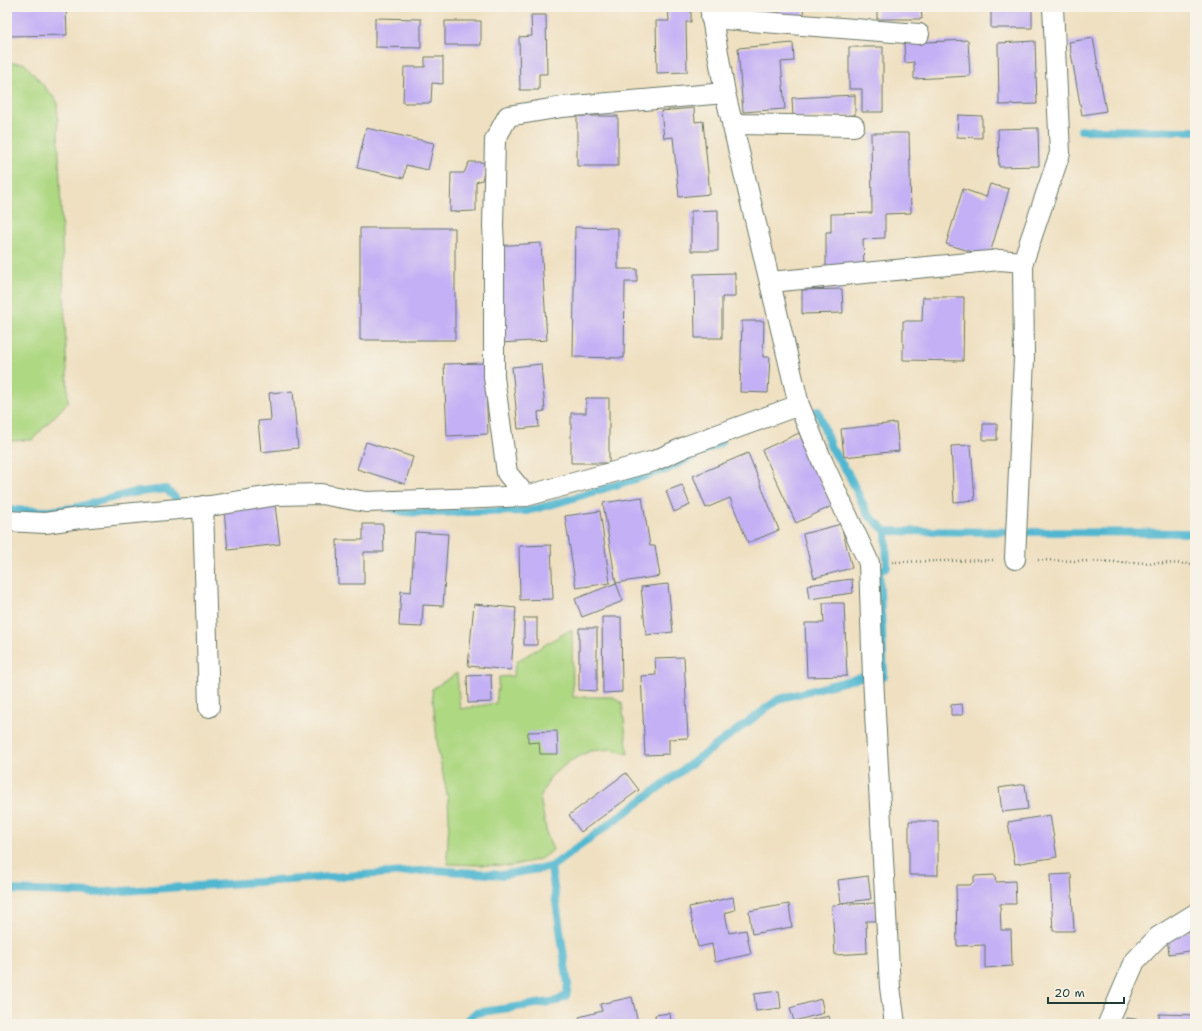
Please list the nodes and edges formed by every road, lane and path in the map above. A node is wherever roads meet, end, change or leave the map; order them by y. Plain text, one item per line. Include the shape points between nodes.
1 (1053, 7) edge
2 (711, 13) edge
3 (919, 34) dead end
4 (724, 93) junction
5 (732, 124) junction
6 (854, 126) dead end
7 (1022, 262) junction
8 (770, 282) junction
9 (800, 405) junction
10 (526, 496) junction
11 (203, 506) junction
12 (7, 521) edge
13 (1014, 559) dead end
14 (209, 707) dead end
15 (1195, 914) edge
16 (895, 1024) edge
17 (1108, 1024) edge

1 - 7 street via 1060,153
2 - 3 street
2 - 4 street
4 - 5 street
4 - 10 street via 562,107 508,116 495,140 494,377 506,473
5 - 6 street
5 - 8 street
7 - 8 street via 1000,260
7 - 13 street via 1024,358
8 - 9 street
9 - 10 street via 654,460
9 - 16 street via 823,463 869,563 873,685 890,987
10 - 11 street via 366,502 321,494 278,495
11 - 12 street via 45,523
11 - 14 street
15 - 17 street via 1158,937 1134,961

